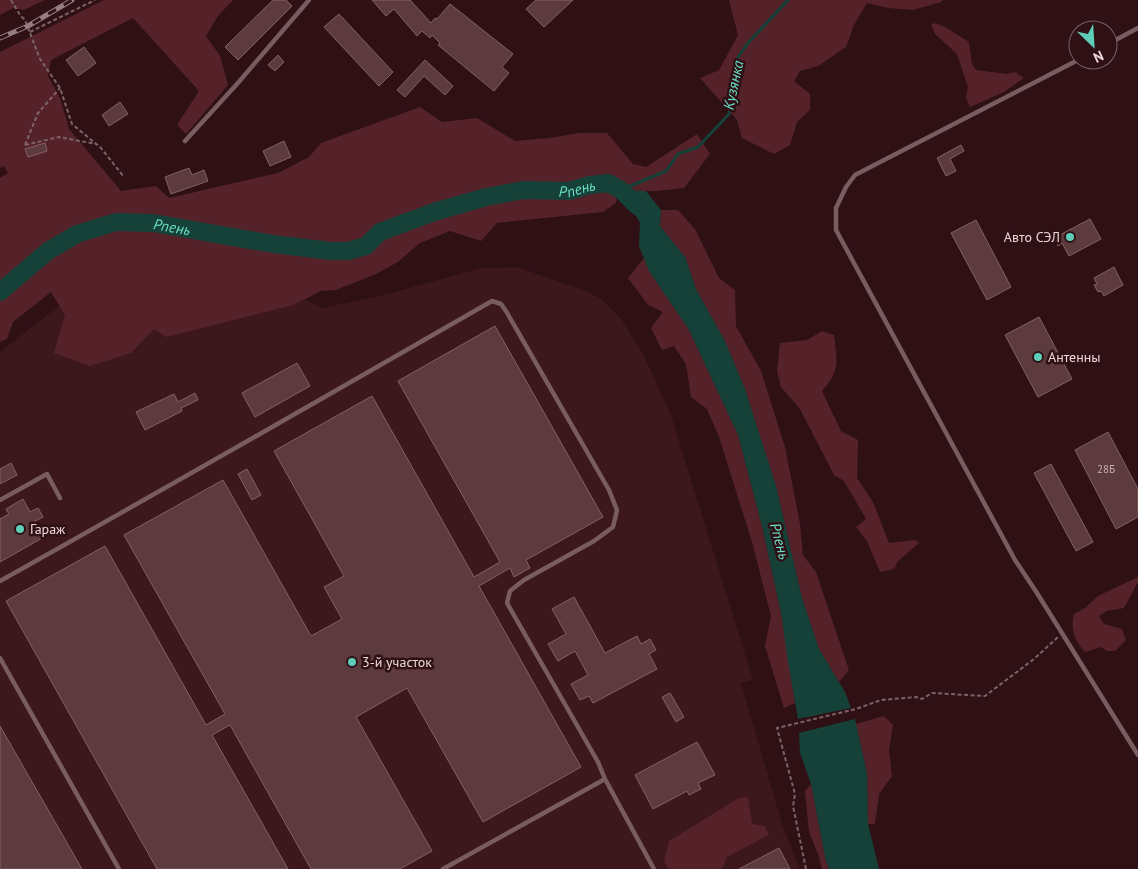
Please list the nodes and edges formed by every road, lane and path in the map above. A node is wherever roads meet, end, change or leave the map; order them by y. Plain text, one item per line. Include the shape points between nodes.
1 (11, 0) edge
2 (95, 0) edge
3 (309, 0) edge
4 (1138, 28) edge
5 (30, 32) junction
6 (1118, 39) edge
7 (1068, 65) edge
8 (60, 88) junction
9 (185, 142) dead end
10 (96, 144) junction
11 (124, 178) dead end
12 (60, 498) dead end
13 (0, 500) edge
14 (0, 582) edge
15 (1062, 633) junction
16 (0, 658) edge
17 (1138, 755) edge
18 (605, 779) junction
19 (119, 869) edge
20 (443, 869) edge
21 (654, 869) edge
22 (806, 869) edge

1 - 5 path
2 - 5 path
3 - 9 lane
4 - 6 lane
5 - 8 path via 40,59
7 - 15 lane via 855,176 836,208 836,230 1015,560
8 - 10 path via 72,124
8 - 10 path via 38,113 24,145 59,137
10 - 11 path
12 - 13 lane via 47,474
14 - 18 lane via 492,301 501,304 506,311 609,490 617,510 613,527 524,580 510,591 507,603
15 - 17 lane
15 - 22 path via 985,696 932,693 922,699 881,700 777,728 795,794 793,806
16 - 19 lane
18 - 20 lane
18 - 21 lane

